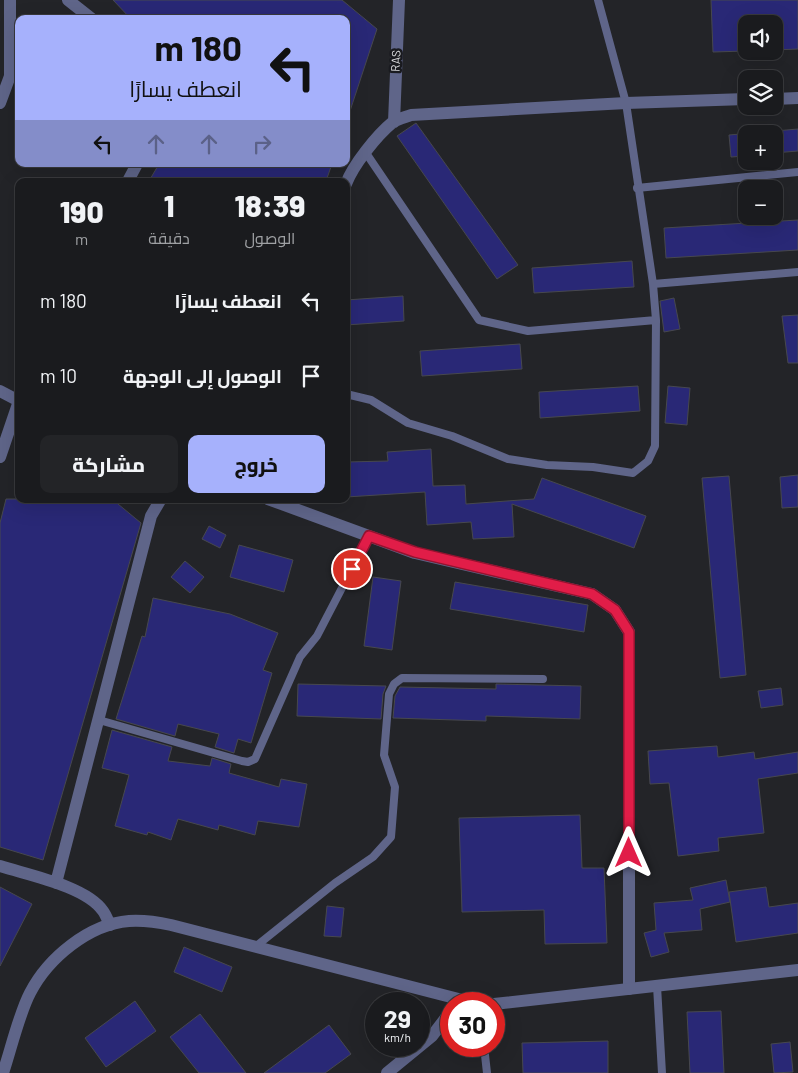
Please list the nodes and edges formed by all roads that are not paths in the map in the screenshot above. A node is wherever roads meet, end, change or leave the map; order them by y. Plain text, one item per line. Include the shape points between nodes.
1 (10, 0) edge
2 (68, 0) edge
3 (399, 0) edge
4 (598, 0) edge
5 (87, 15) edge
6 (798, 98) edge
7 (783, 99) edge
8 (738, 100) edge
9 (0, 103) edge
10 (626, 103) junction
11 (394, 122) junction
12 (366, 153) junction
13 (798, 172) edge
14 (350, 178) edge
15 (637, 188) junction
16 (798, 272) edge
17 (653, 284) junction
18 (656, 320) junction
19 (0, 391) edge
20 (350, 395) edge
21 (15, 399) edge
22 (15, 413) edge
23 (0, 457) edge
24 (159, 503) edge
25 (279, 503) edge
26 (369, 536) junction
27 (543, 679) dead end
28 (98, 720) junction
29 (0, 866) edge
30 (56, 883) junction
31 (110, 925) junction
32 (255, 946) junction
33 (798, 970) edge
34 (657, 986) junction
35 (629, 989) junction
36 (440, 996) edge
37 (505, 1003) edge
38 (440, 1025) edge
39 (485, 1057) edge
40 (4, 1073) edge
41 (387, 1073) edge
42 (487, 1073) edge
43 (662, 1073) edge

1 - 9 street via 10,76
2 - 5 street
3 - 11 street, RAS
4 - 10 lane
6 - 7 street
8 - 10 street
10 - 11 street via 411,115
10 - 15 lane
11 - 12 street
12 - 14 street
12 - 18 lane via 479,320 528,331
13 - 15 lane
15 - 17 lane
16 - 17 lane
17 - 18 lane
18 - 20 lane via 655,446 648,461 633,472 508,459 452,436 408,423 371,400
19 - 21 street
22 - 23 street
24 - 28 street via 151,516
25 - 26 street
26 - 28 lane via 317,636 300,657 255,759 242,761
26 - 35 street via 415,552 592,594 615,610 629,632
27 - 32 lane via 402,678 394,684 389,694 384,755 395,787 391,837 374,857 335,883
28 - 30 street
29 - 30 street
30 - 31 street via 91,900 103,911
31 - 32 street via 150,921
31 - 40 street via 87,935 45,970 30,994
32 - 36 street
33 - 34 street
34 - 35 street
34 - 43 lane
35 - 37 street
38 - 41 street
39 - 42 lane

